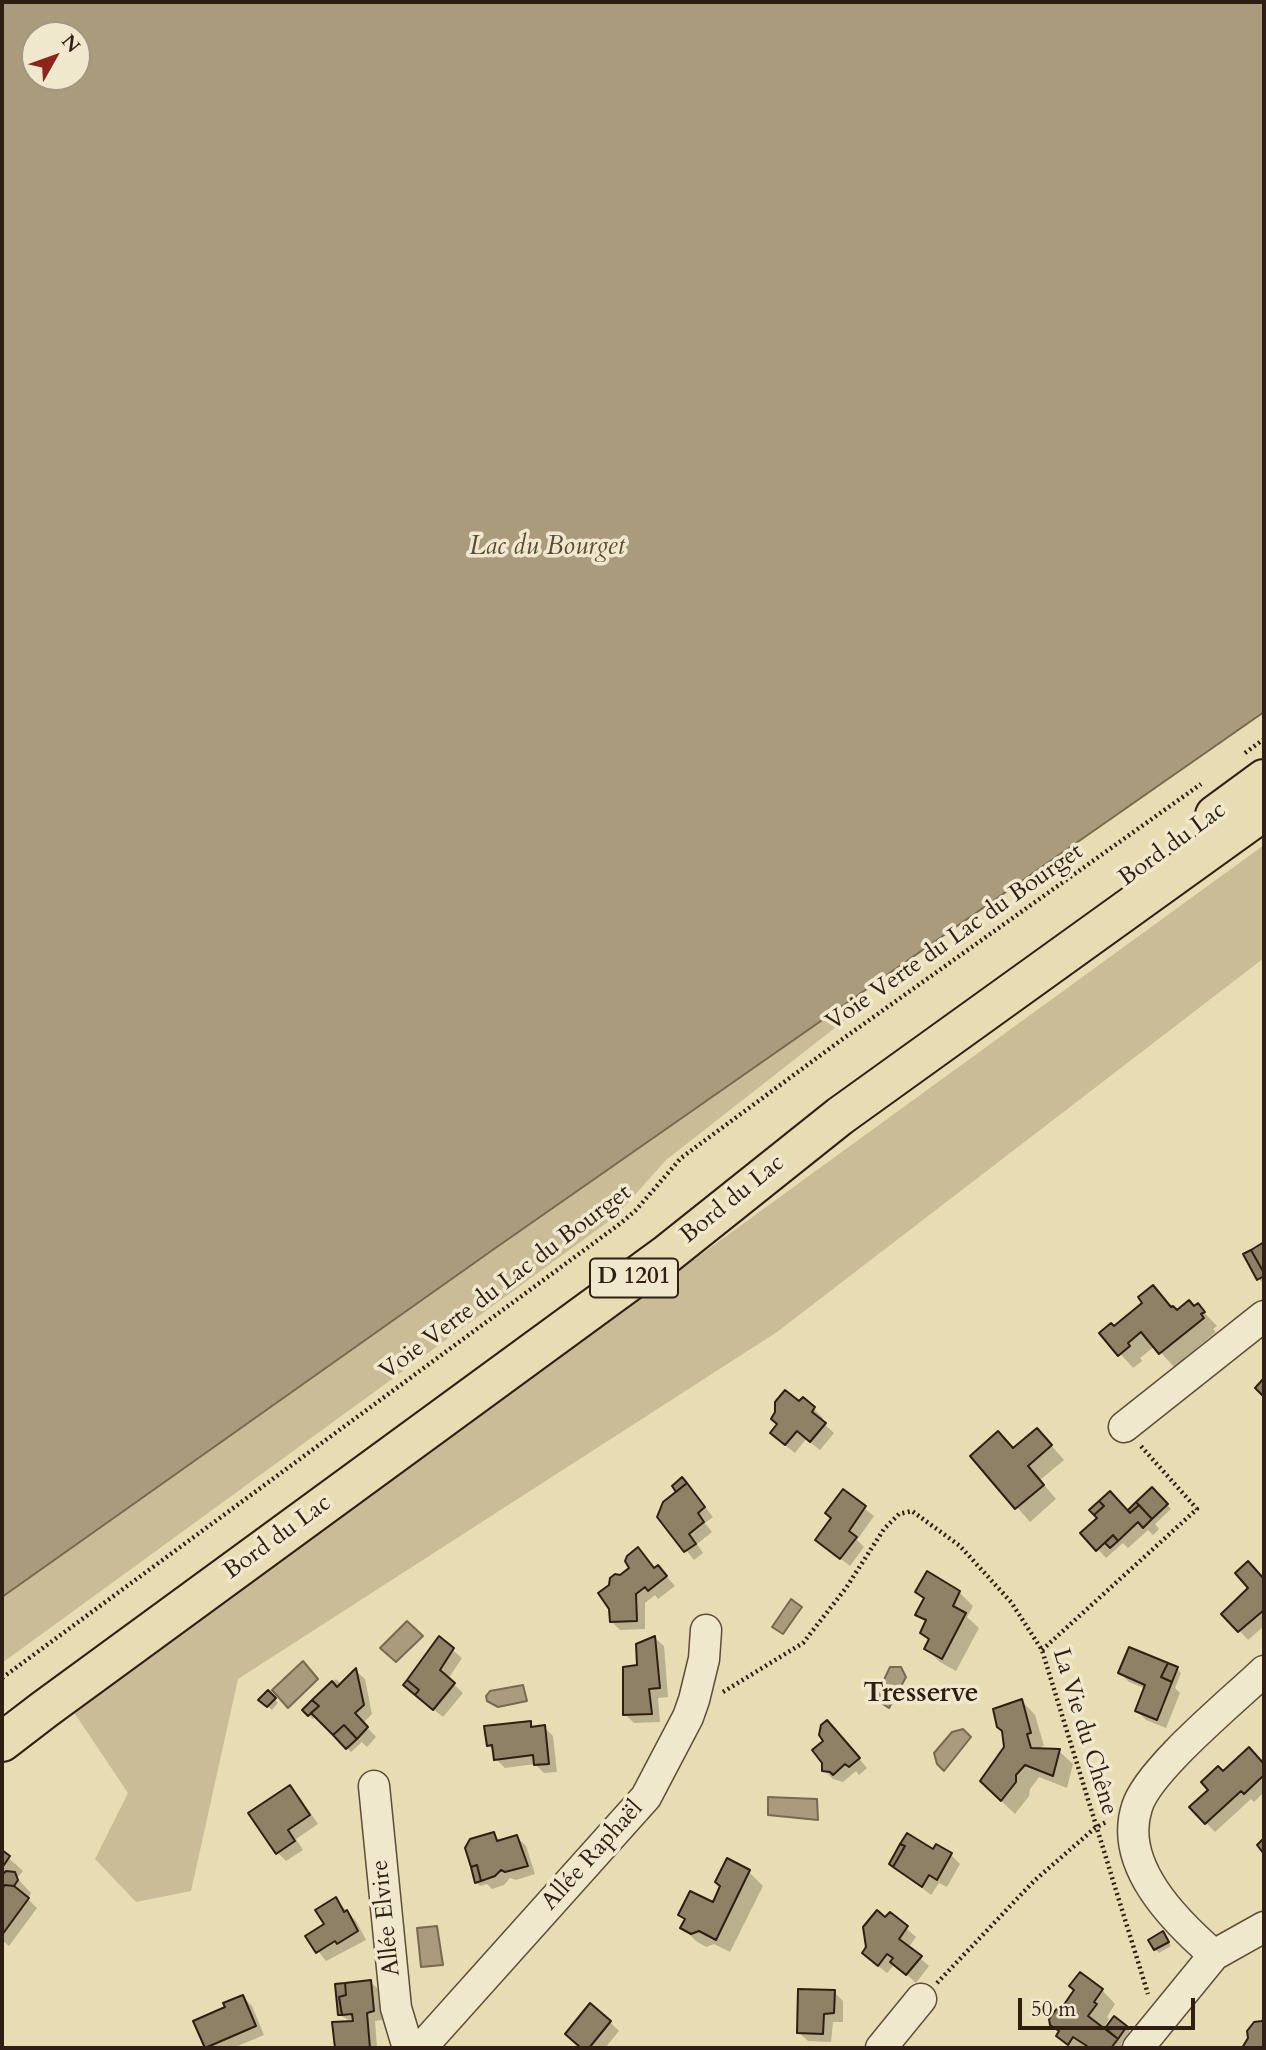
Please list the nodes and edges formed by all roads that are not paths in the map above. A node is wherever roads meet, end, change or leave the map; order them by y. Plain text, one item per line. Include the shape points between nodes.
1 (1253, 767) edge
2 (1264, 811) edge
3 (1264, 1316) edge
4 (1124, 1427) road end
5 (706, 1630) dead end
6 (1264, 1671) edge
7 (2, 1710) edge
8 (2, 1742) edge
9 (374, 1786) dead end
10 (1264, 1927) edge
11 (1214, 1955) junction
12 (921, 1999) road end
13 (408, 2048) edge
14 (421, 2048) edge
15 (881, 2048) edge
16 (1138, 2048) edge

1 - 7 main road, Bord du Lac / D 1201 via 621,1256
2 - 8 main road, Bord du Lac / D 1201 via 840,1116 667,1254
3 - 4 street
5 - 14 street, Allée Raphaël via 694,1700 646,1797
6 - 11 street via 1167,1764 1137,1806 1135,1839 1148,1882
9 - 13 street, Allée Elvire via 396,2008
10 - 11 street
11 - 16 street
12 - 15 street

